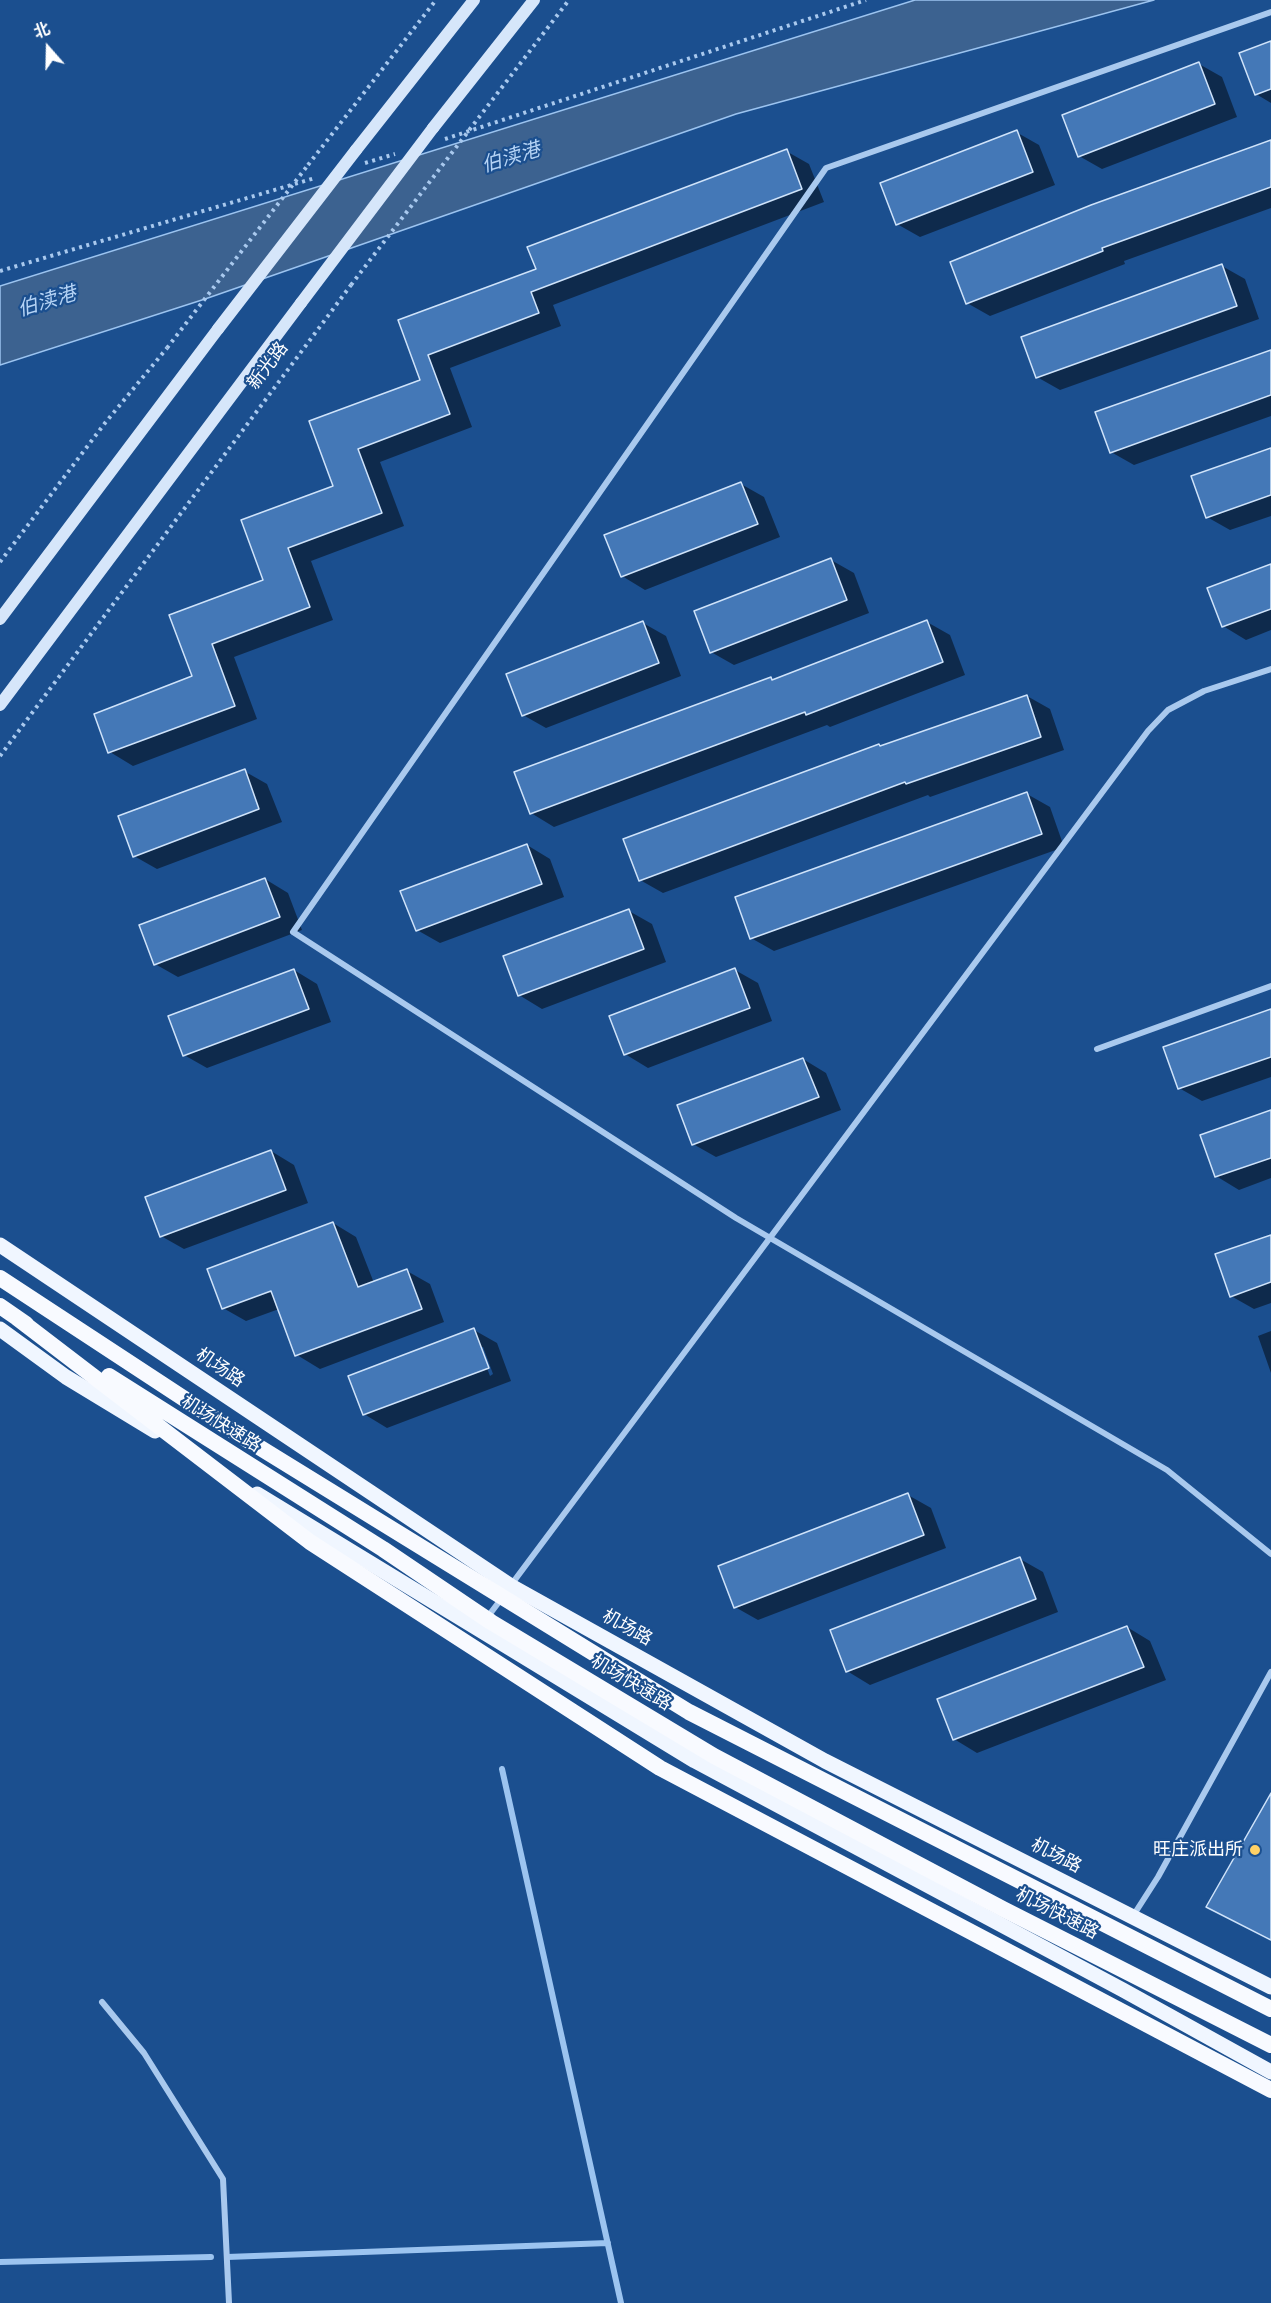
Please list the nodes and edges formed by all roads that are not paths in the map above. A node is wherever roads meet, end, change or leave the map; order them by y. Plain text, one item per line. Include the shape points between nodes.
1 (474, 0) edge
2 (534, 0) edge
3 (1271, 12) edge
4 (0, 619) edge
5 (1271, 669) edge
6 (0, 705) edge
7 (1271, 986) edge
8 (1097, 1049) dead end
9 (770, 1238) junction
10 (0, 1245) edge
11 (0, 1278) edge
12 (0, 1306) edge
13 (17, 1318) junction
14 (0, 1329) edge
15 (1271, 1554) edge
16 (511, 1586) junction
17 (478, 1629) junction
18 (1271, 1672) edge
19 (1133, 1917) junction
20 (1271, 1987) edge
21 (102, 2002) dead end
22 (1271, 2009) edge
23 (1271, 2045) edge
24 (1271, 2072) edge
25 (1271, 2090) edge
26 (229, 2303) edge

1 - 4 main road, bridge via 218,329
2 - 6 main road, 新光路, bridge via 300,303
3 - 9 street via 826,168 293,932
5 - 9 street via 1204,691 1168,710 1148,731
7 - 8 street
9 - 15 street via 1167,1470
9 - 16 street
10 - 16 main road, 机场路
11 - 22 highway, 机场快速路, bridge via 231,1430 689,1712
12 - 13 highway, 机场快速路, bridge
13 - 23 highway, 机场快速路, bridge via 383,1549 491,1622 714,1756
13 - 25 highway, bridge via 310,1542 660,1768
14 - 17 main road via 66,1377
16 - 17 street
16 - 19 main road, 机场路 via 825,1761
17 - 24 main road via 695,1761
18 - 19 street
19 - 20 main road, 机场路
21 - 26 street via 144,2053 224,2179

